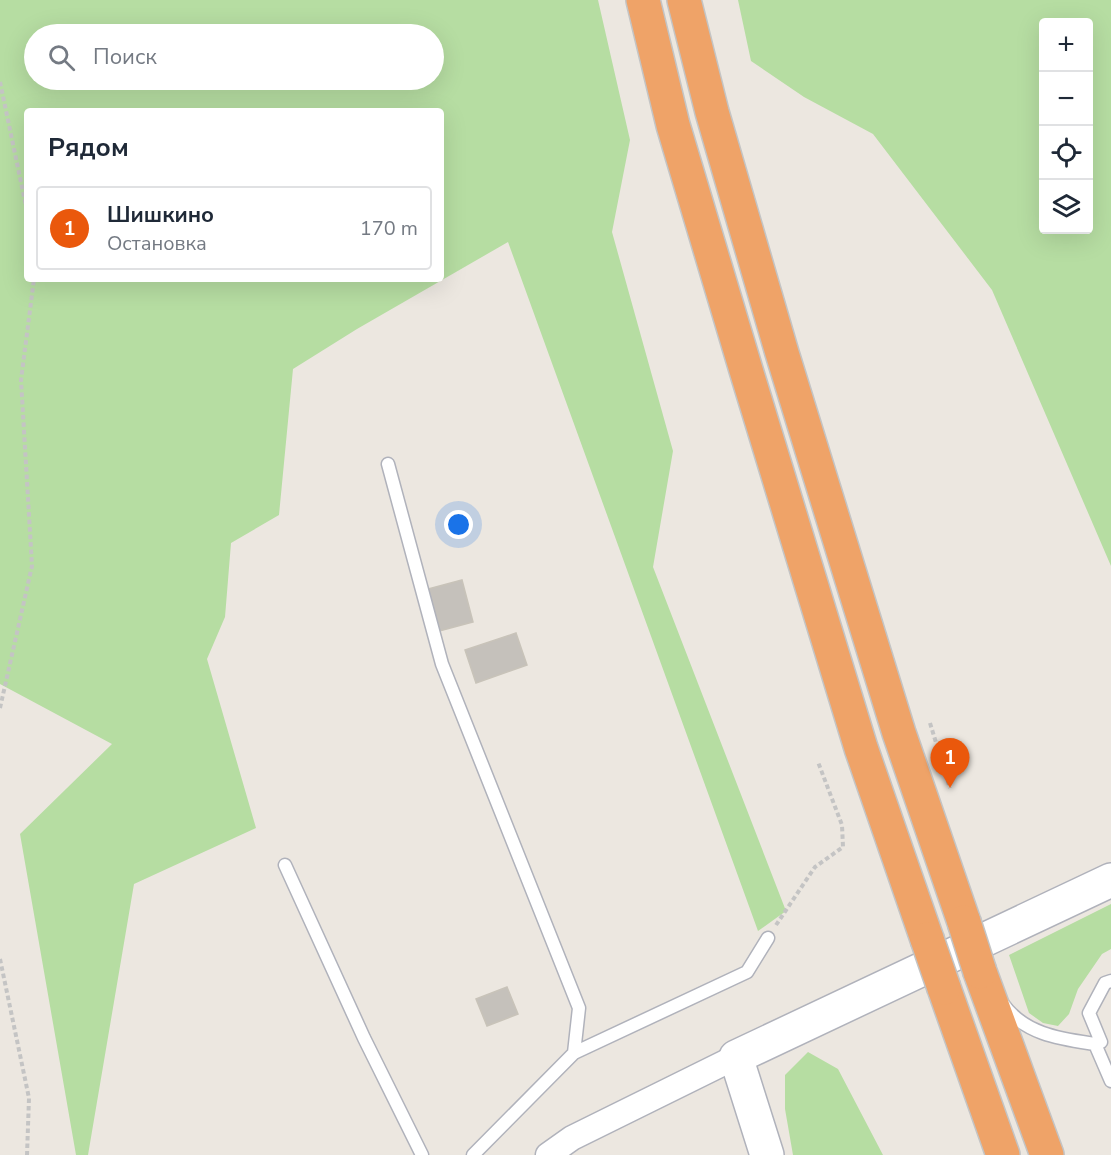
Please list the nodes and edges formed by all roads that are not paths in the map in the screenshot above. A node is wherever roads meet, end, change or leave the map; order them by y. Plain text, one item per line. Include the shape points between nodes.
1 (643, 0) edge
2 (684, 0) edge
3 (388, 464) dead end
4 (285, 865) dead end
5 (1111, 880) edge
6 (768, 938) road end
7 (980, 972) junction
8 (1111, 981) edge
9 (1095, 1044) junction
10 (574, 1053) junction
11 (736, 1057) junction
12 (1111, 1081) edge
13 (422, 1155) edge
14 (473, 1155) edge
15 (548, 1155) edge
16 (767, 1155) edge
17 (1003, 1155) edge
18 (1047, 1155) edge

1 - 17 highway, bridge via 673,125 861,748
2 - 7 highway, bridge via 782,353 899,734
3 - 10 lane via 442,664 579,1008
4 - 13 lane
5 - 11 street
6 - 10 lane via 747,972
7 - 9 lane via 1007,1010 1027,1027 1050,1036
7 - 18 highway
8 - 9 lane via 1105,983 1089,1013 1101,1042
9 - 12 lane
10 - 14 lane
11 - 15 street via 572,1138
11 - 16 street

